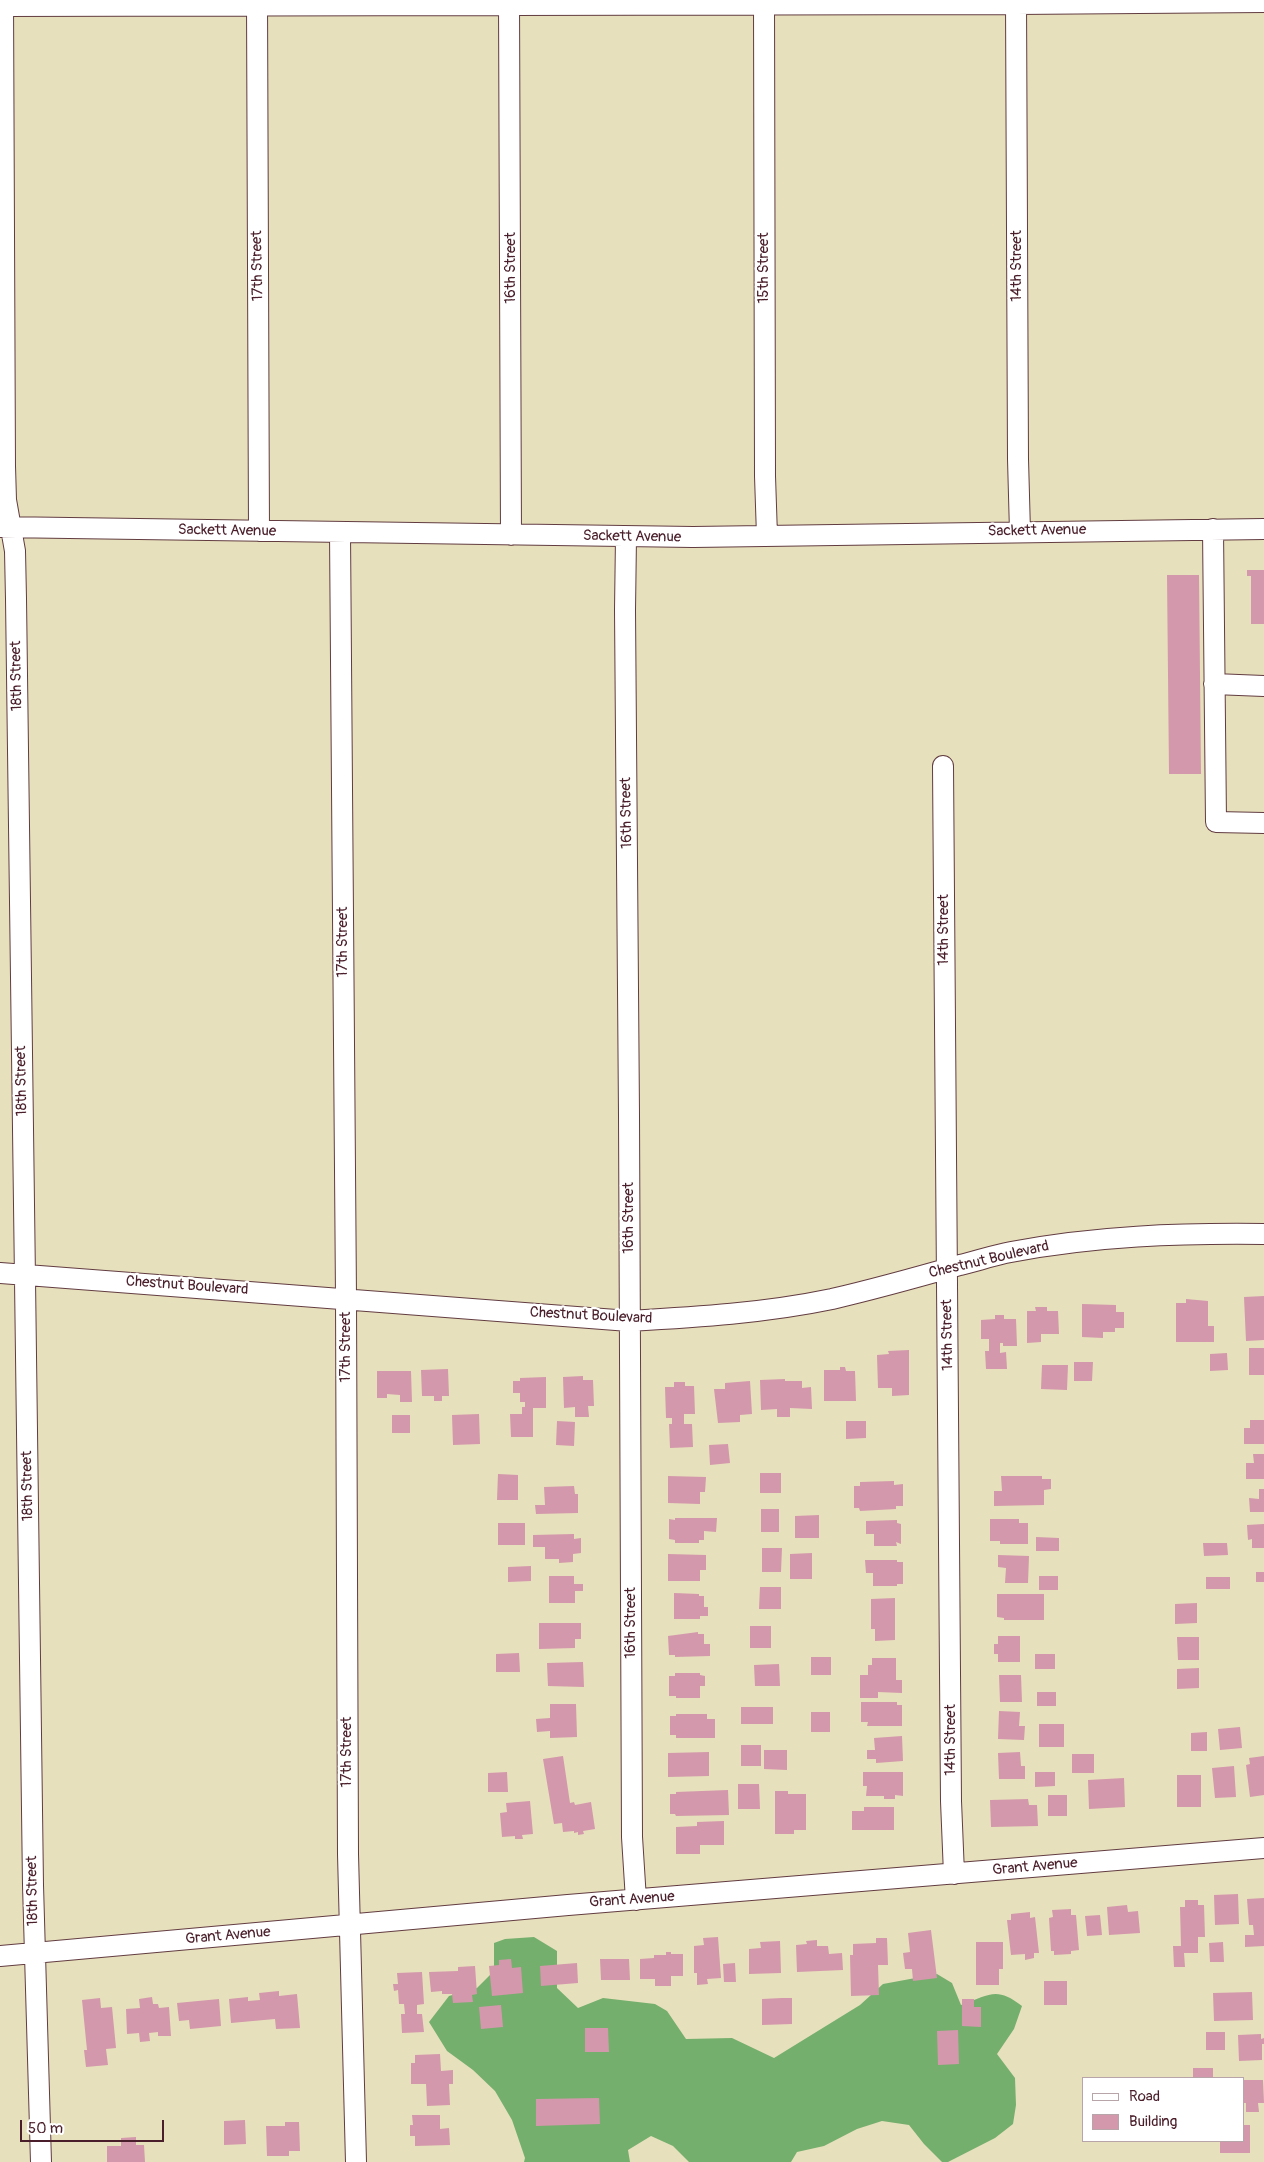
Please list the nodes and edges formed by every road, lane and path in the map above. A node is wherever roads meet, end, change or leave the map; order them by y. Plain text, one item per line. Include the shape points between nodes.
1 (509, 2) edge
2 (764, 2) edge
3 (1016, 2) edge
4 (1264, 2) edge
5 (257, 3) edge
6 (2, 4) edge
7 (5, 527) edge
8 (1213, 529) junction
9 (1264, 529) edge
10 (260, 532) junction
11 (1020, 532) junction
12 (340, 533) junction
13 (511, 535) junction
14 (626, 536) junction
15 (767, 536) junction
16 (1214, 684) junction
17 (1264, 686) edge
18 (943, 766) dead end
19 (1264, 823) edge
20 (1264, 1234) edge
21 (947, 1269) junction
22 (0, 1272) edge
23 (25, 1274) junction
24 (346, 1298) junction
25 (629, 1320) junction
26 (1264, 1848) edge
27 (954, 1874) junction
28 (636, 1900) junction
29 (350, 1926) junction
30 (35, 1953) junction
31 (0, 1956) edge
32 (41, 2162) edge
33 (356, 2162) edge

1 - 2 street
1 - 5 street
1 - 13 street, 16th Street
2 - 3 street
2 - 15 street, 15th Street
3 - 4 street
3 - 11 street, 14th Street
5 - 6 street
5 - 10 street, 17th Street
6 - 7 street, 18th Street
7 - 10 street, Sackett Avenue
7 - 23 street, 18th Street via 15,551
8 - 9 street, Sackett Avenue
8 - 11 street, Sackett Avenue
8 - 16 street
10 - 12 street, Sackett Avenue
11 - 15 street, Sackett Avenue
12 - 13 street, Sackett Avenue
12 - 24 street, 17th Street
13 - 14 street, Sackett Avenue
14 - 15 street, Sackett Avenue
14 - 25 street, 16th Street
16 - 17 street
16 - 19 street via 1216,822
18 - 21 street, 14th Street
20 - 21 street, Chestnut Boulevard via 1113,1237 1009,1252
21 - 25 street, Chestnut Boulevard via 840,1297 772,1310 728,1316
21 - 27 street, 14th Street
22 - 23 street, Chestnut Boulevard
23 - 24 street, Chestnut Boulevard
23 - 30 street, 18th Street
24 - 25 street, Chestnut Boulevard
24 - 29 street, 17th Street
25 - 28 street, 16th Street via 632,1837
26 - 27 street, Grant Avenue
27 - 28 street, Grant Avenue
28 - 29 street, Grant Avenue
29 - 30 street, Grant Avenue
29 - 33 street, 17th Street
30 - 31 street, Grant Avenue
30 - 32 street, 18th Street

